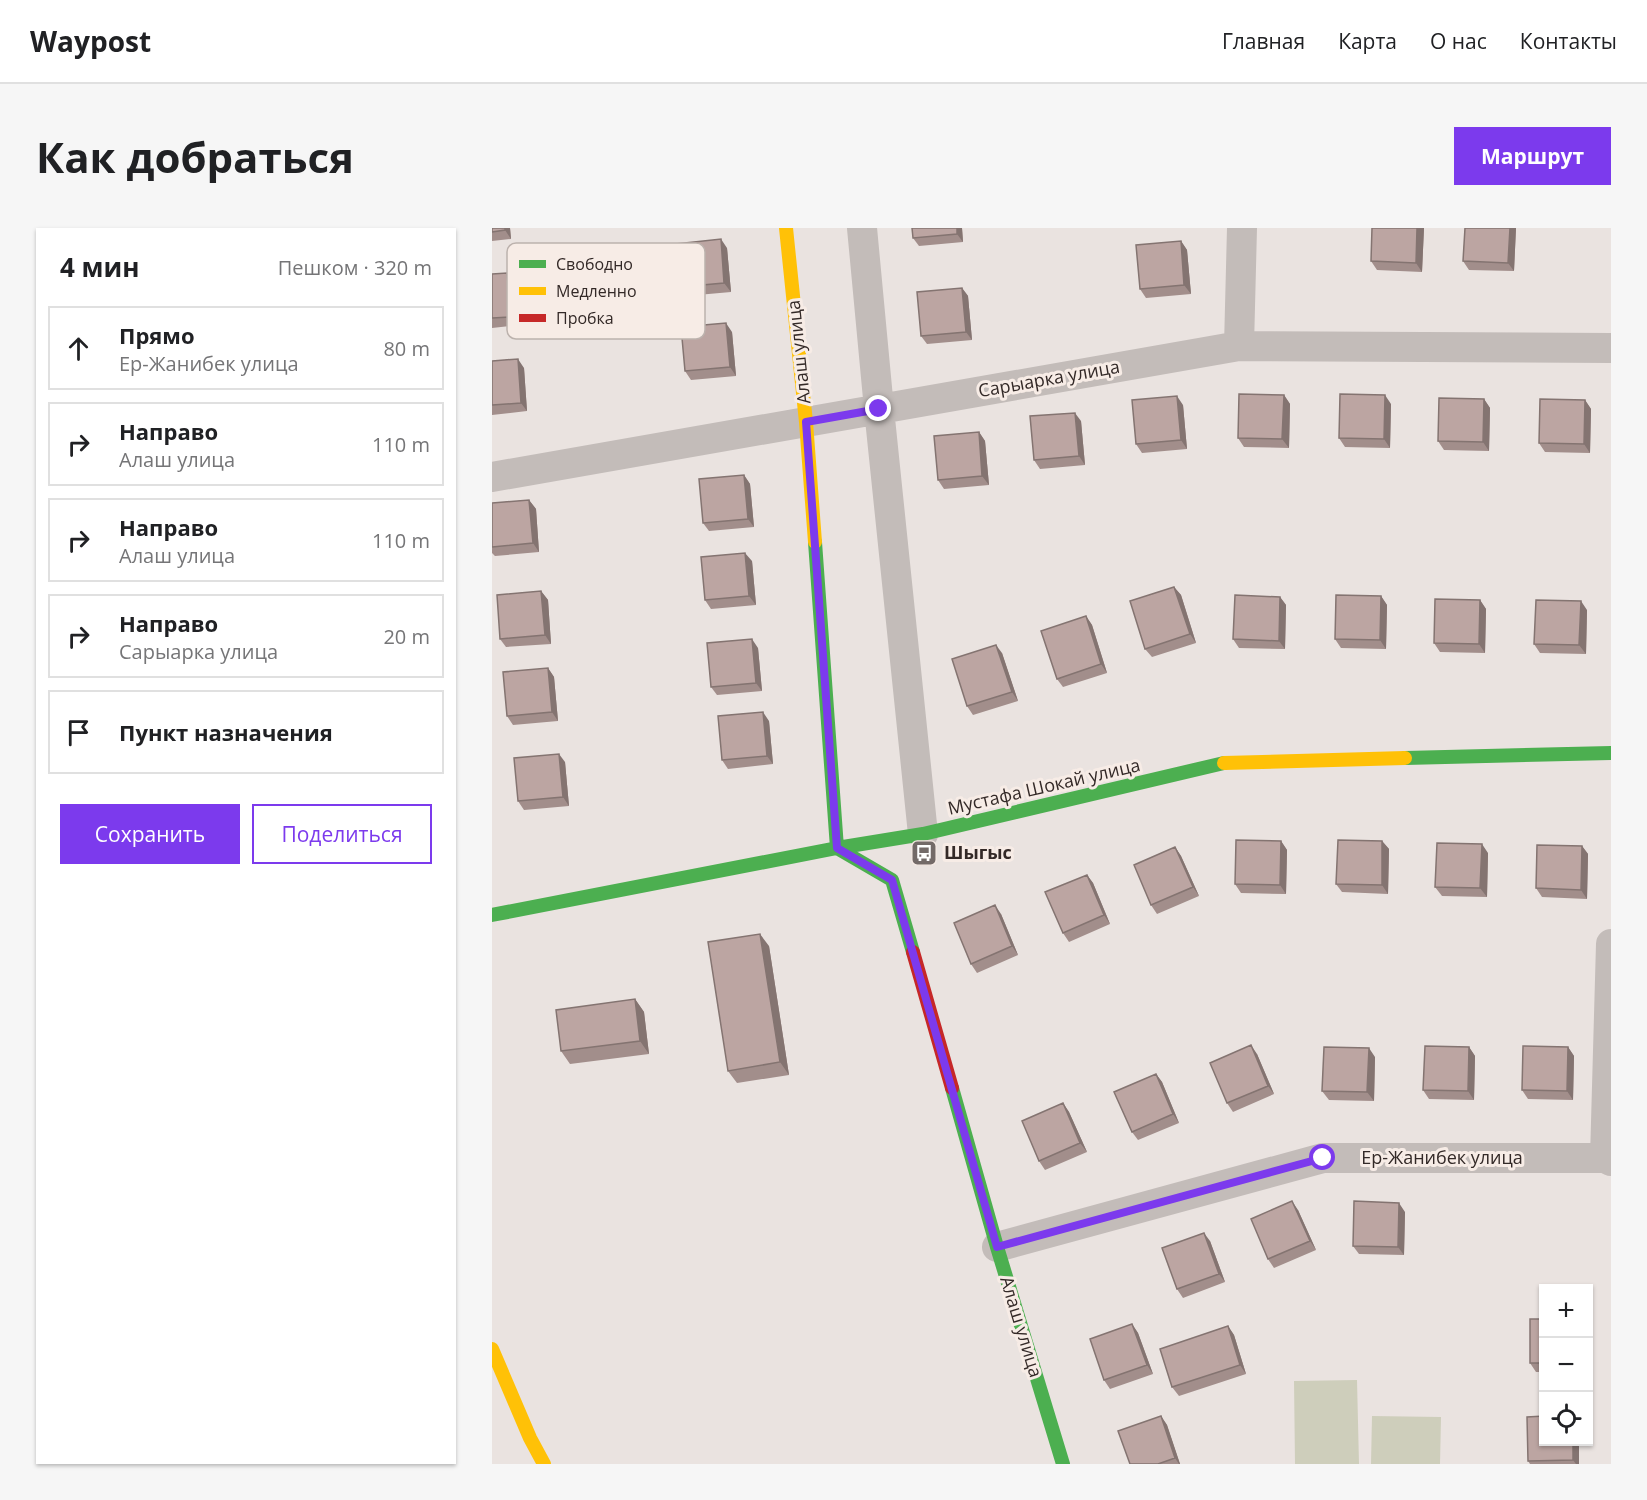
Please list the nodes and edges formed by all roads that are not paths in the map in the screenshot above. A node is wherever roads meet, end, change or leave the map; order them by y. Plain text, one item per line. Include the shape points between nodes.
1 (786, 228) edge
2 (862, 228) edge
3 (1242, 228) edge
4 (1239, 346) junction
5 (1611, 348) edge
6 (879, 409) junction
7 (806, 422) junction
8 (492, 477) edge
9 (1611, 753) edge
10 (923, 834) junction
11 (837, 848) junction
12 (492, 915) edge
13 (1611, 944) edge
14 (1609, 1159) edge
15 (997, 1247) junction
16 (492, 1349) edge
17 (544, 1464) edge
18 (1063, 1464) edge

1 - 7 street, Алаш улица
2 - 6 street
3 - 4 street
4 - 5 street, Сарыарка улица
4 - 6 street, Сарыарка улица
6 - 7 street, Сарыарка улица
6 - 10 street
7 - 8 street, Сарыарка улица
7 - 11 street, Алаш улица
9 - 10 street, Мустафа Шокай улица via 1225,763
10 - 11 street, Мустафа Шокай улица
11 - 12 street, Мустафа Шокай улица
11 - 15 street, Алаш улица via 892,880
13 - 14 street
14 - 15 street, Ер-Жанибек улица via 1323,1158
15 - 18 street, Алаш улица
16 - 17 street

